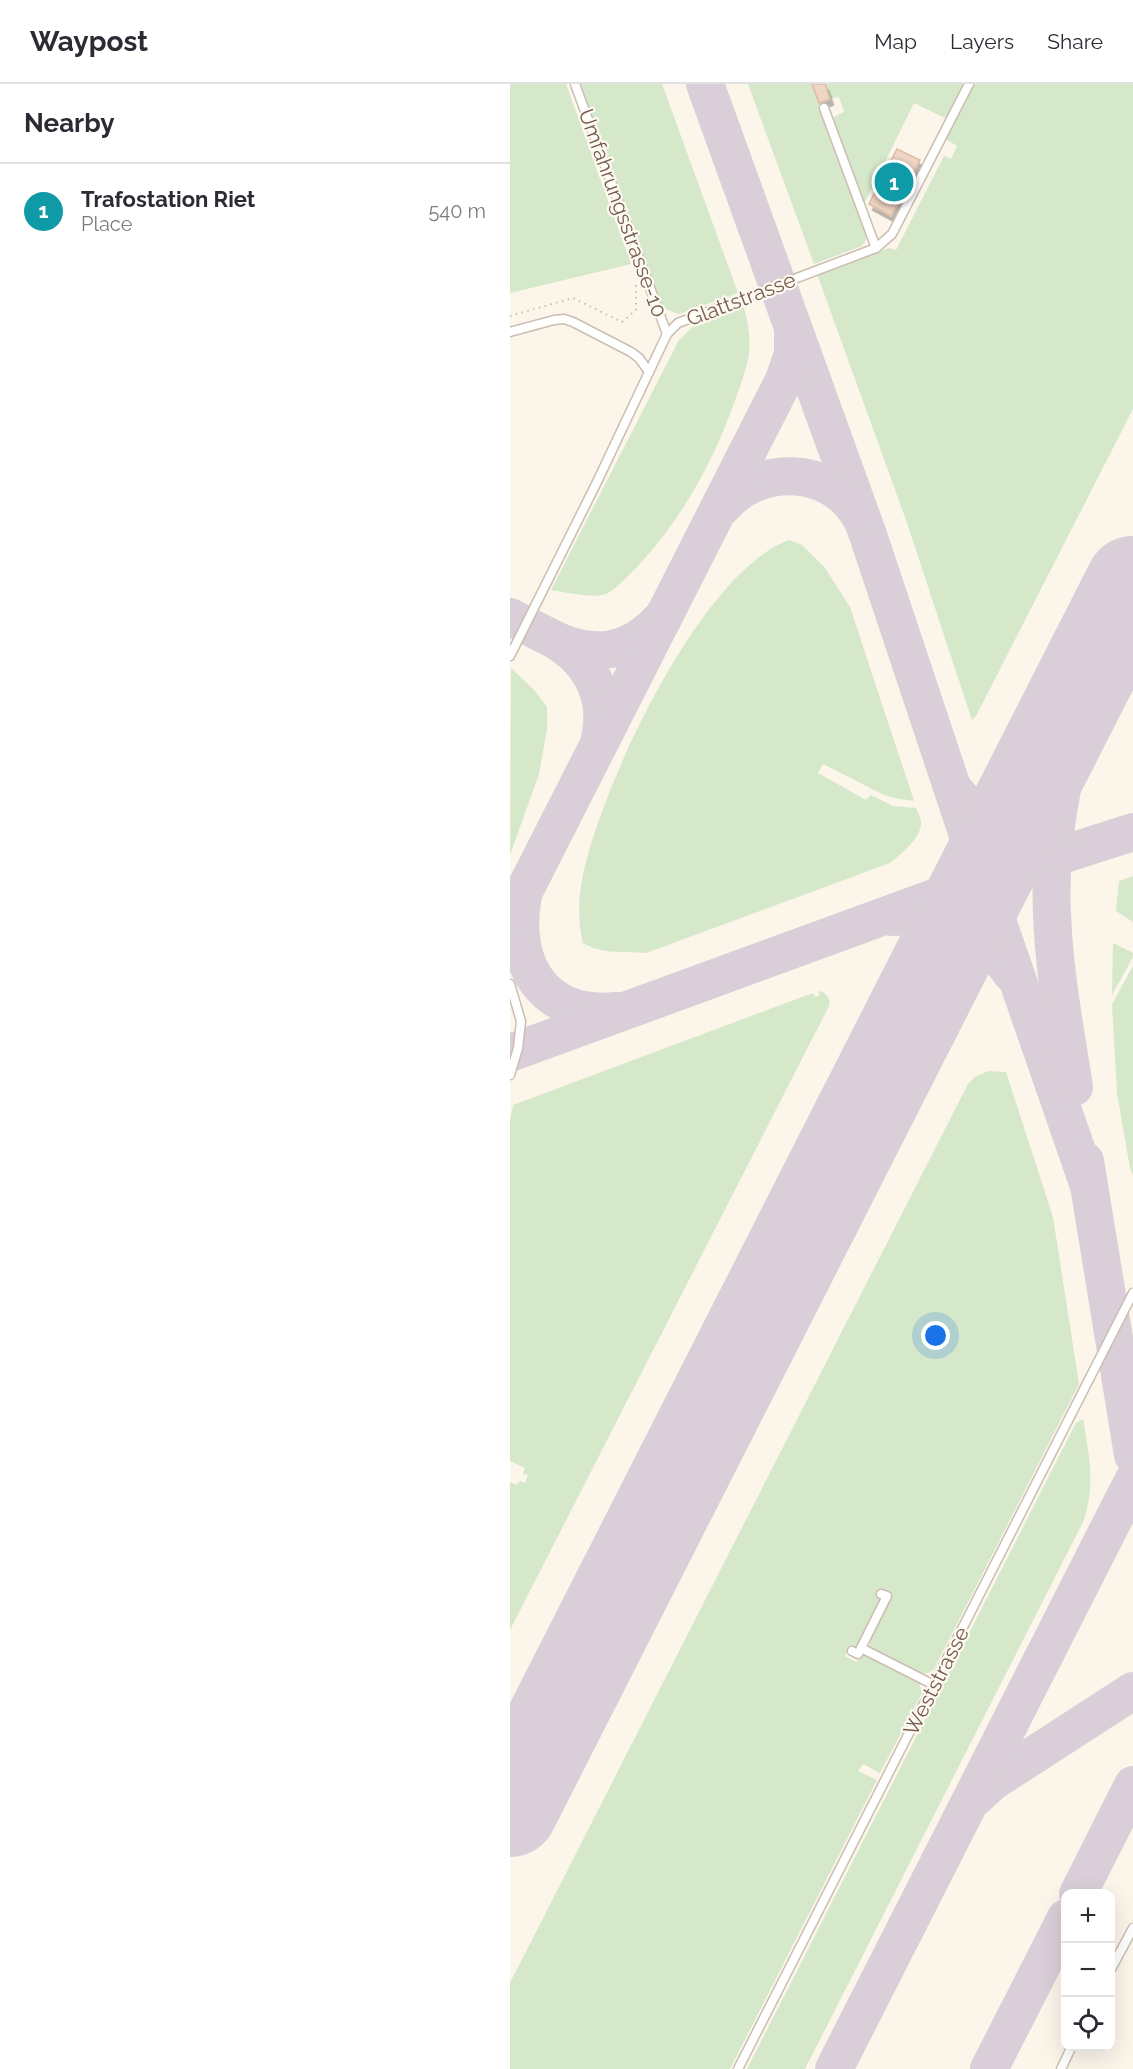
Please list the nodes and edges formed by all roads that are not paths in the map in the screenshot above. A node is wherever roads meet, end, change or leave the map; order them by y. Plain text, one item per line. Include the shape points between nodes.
1 (969, 84) edge
2 (577, 88) edge
3 (824, 108) dead end
4 (876, 248) junction
5 (510, 332) edge
6 (667, 334) junction
7 (649, 372) junction
8 (510, 656) edge
9 (510, 984) edge
10 (510, 1075) edge
11 (1133, 1293) edge
12 (881, 1594) dead end
13 (861, 1648) junction
14 (852, 1651) dead end
15 (934, 1685) junction
16 (1133, 1929) edge
17 (1115, 1962) edge
18 (1070, 2051) edge
19 (1065, 2067) edge
20 (738, 2069) edge

1 - 4 lane, Glattstrasse via 892,234
2 - 6 lane, Umfahrungsstrasse-10
3 - 4 lane
4 - 6 lane, Glattstrasse via 678,323
5 - 7 lane via 552,320 569,320 631,352
6 - 7 lane, Glattstrasse
7 - 8 lane, Glattstrasse
9 - 10 lane via 521,1021
11 - 15 lane, Weststrasse
12 - 13 lane via 887,1596
13 - 14 lane via 858,1654
13 - 15 lane
15 - 20 lane, Weststrasse
16 - 17 lane
18 - 19 lane

